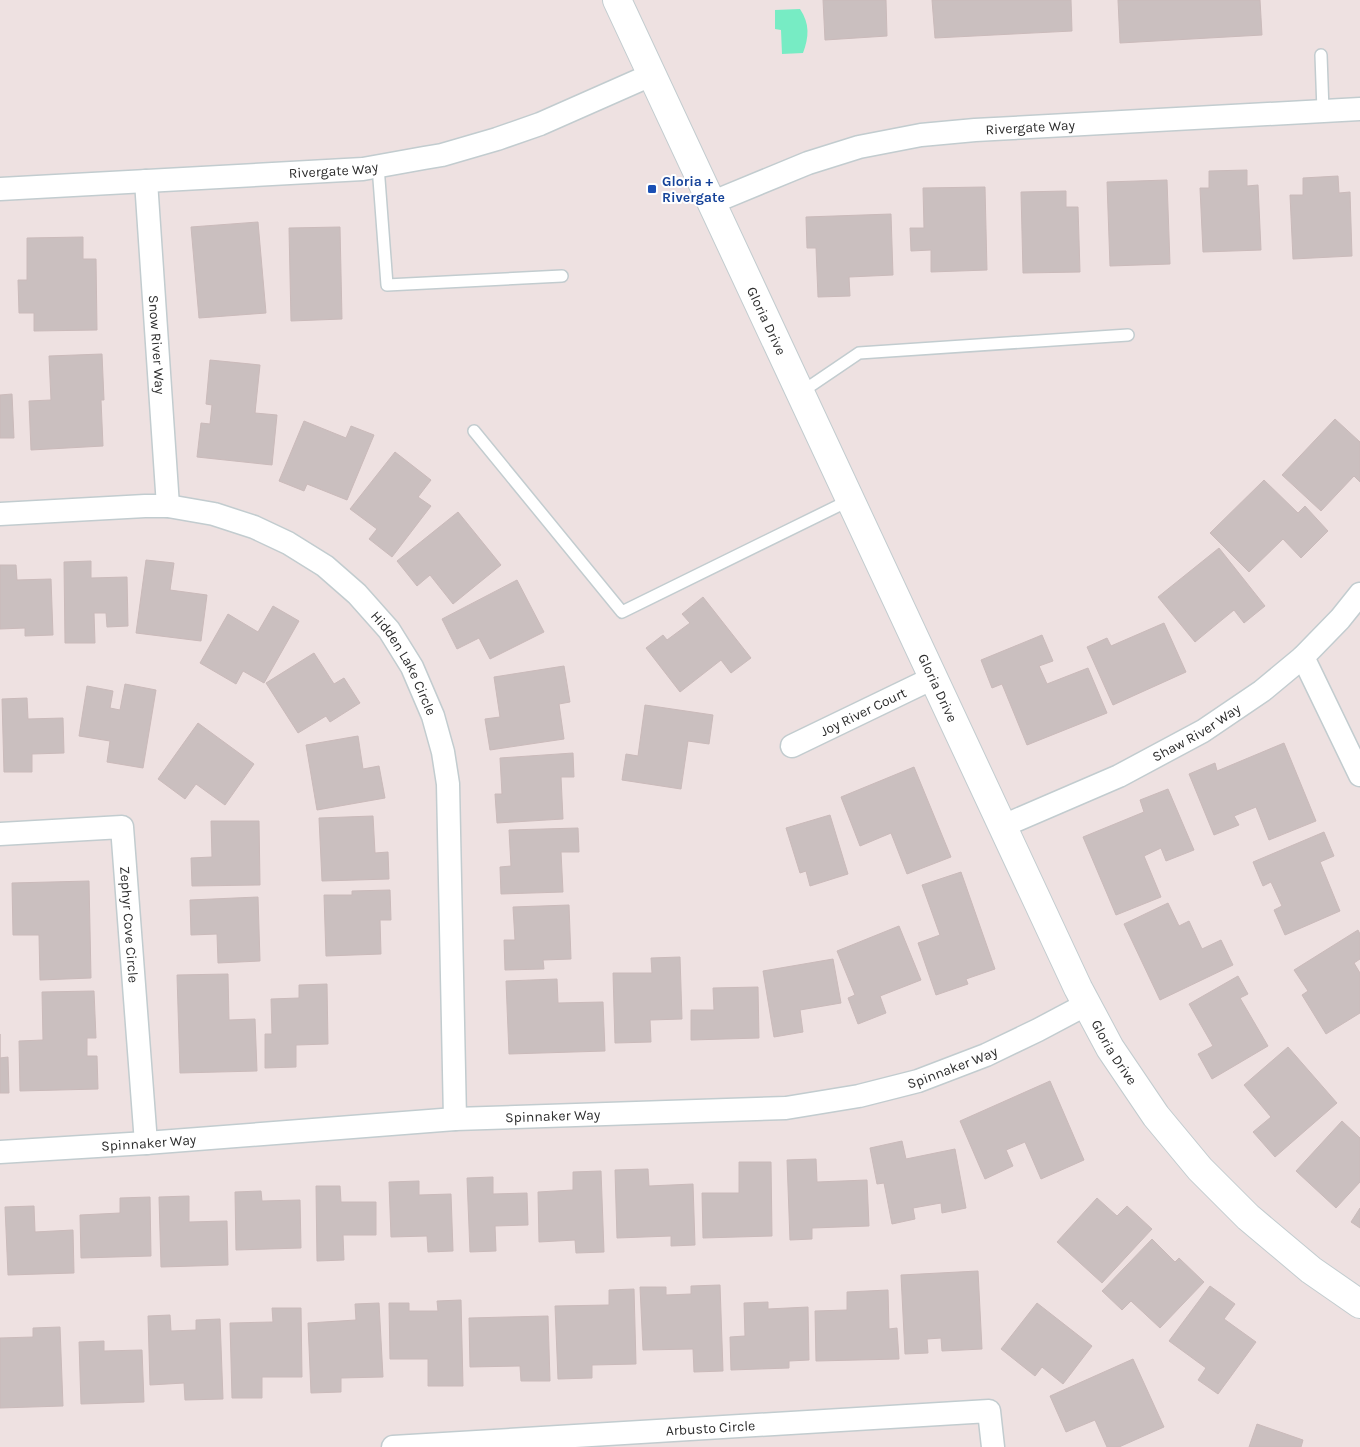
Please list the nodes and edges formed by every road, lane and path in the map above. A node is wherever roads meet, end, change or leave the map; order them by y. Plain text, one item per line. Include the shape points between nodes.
1 (617, 0) edge
2 (1321, 55) dead end
3 (651, 75) junction
4 (1360, 109) edge
5 (1323, 111) junction
6 (378, 166) junction
7 (146, 181) junction
8 (0, 189) edge
9 (711, 203) junction
10 (562, 276) dead end
11 (1128, 335) dead end
12 (800, 393) junction
13 (474, 431) dead end
14 (850, 500) junction
15 (168, 506) junction
16 (0, 514) edge
17 (1360, 594) edge
18 (1303, 657) junction
19 (933, 678) junction
20 (792, 746) dead end
21 (1360, 775) edge
22 (1003, 826) junction
23 (0, 834) edge
24 (1087, 1004) junction
25 (455, 1119) junction
26 (146, 1143) junction
27 (0, 1152) edge
28 (1360, 1304) edge
29 (393, 1447) edge
30 (992, 1447) edge

1 - 3 street, Gloria Drive
2 - 5 lane
3 - 6 street, Rivergate Way via 540,124 497,139 442,155
3 - 9 street, Gloria Drive
4 - 5 street, Rivergate Way
5 - 9 street, Rivergate Way via 922,135 808,163
6 - 7 street, Rivergate Way
6 - 10 lane via 387,285
7 - 8 street, Rivergate Way
7 - 15 street, Snow River Way
9 - 12 street, Gloria Drive
11 - 12 lane via 858,353
12 - 14 street, Gloria Drive
13 - 14 lane via 622,612
14 - 19 street, Gloria Drive
15 - 16 street, Hidden Lake Circle
15 - 25 street, Hidden Lake Circle via 214,514 254,527 325,566 357,594 389,630 412,667 433,716 448,784
17 - 18 street, Shaw River Way
18 - 21 street
18 - 22 street, Shaw River Way via 1262,691 1203,730 1119,776
19 - 20 street, Joy River Court
19 - 22 street, Gloria Drive
22 - 24 street, Gloria Drive
23 - 26 street, Zephyr Cove Circle via 122,827
24 - 25 street, Spinnaker Way via 986,1055 918,1080 859,1096 786,1108
24 - 28 street, Gloria Drive via 1110,1048 1156,1116 1200,1169 1248,1217 1311,1270
25 - 26 street, Spinnaker Way
26 - 27 street, Spinnaker Way
29 - 30 street, Arbusto Circle via 989,1411

